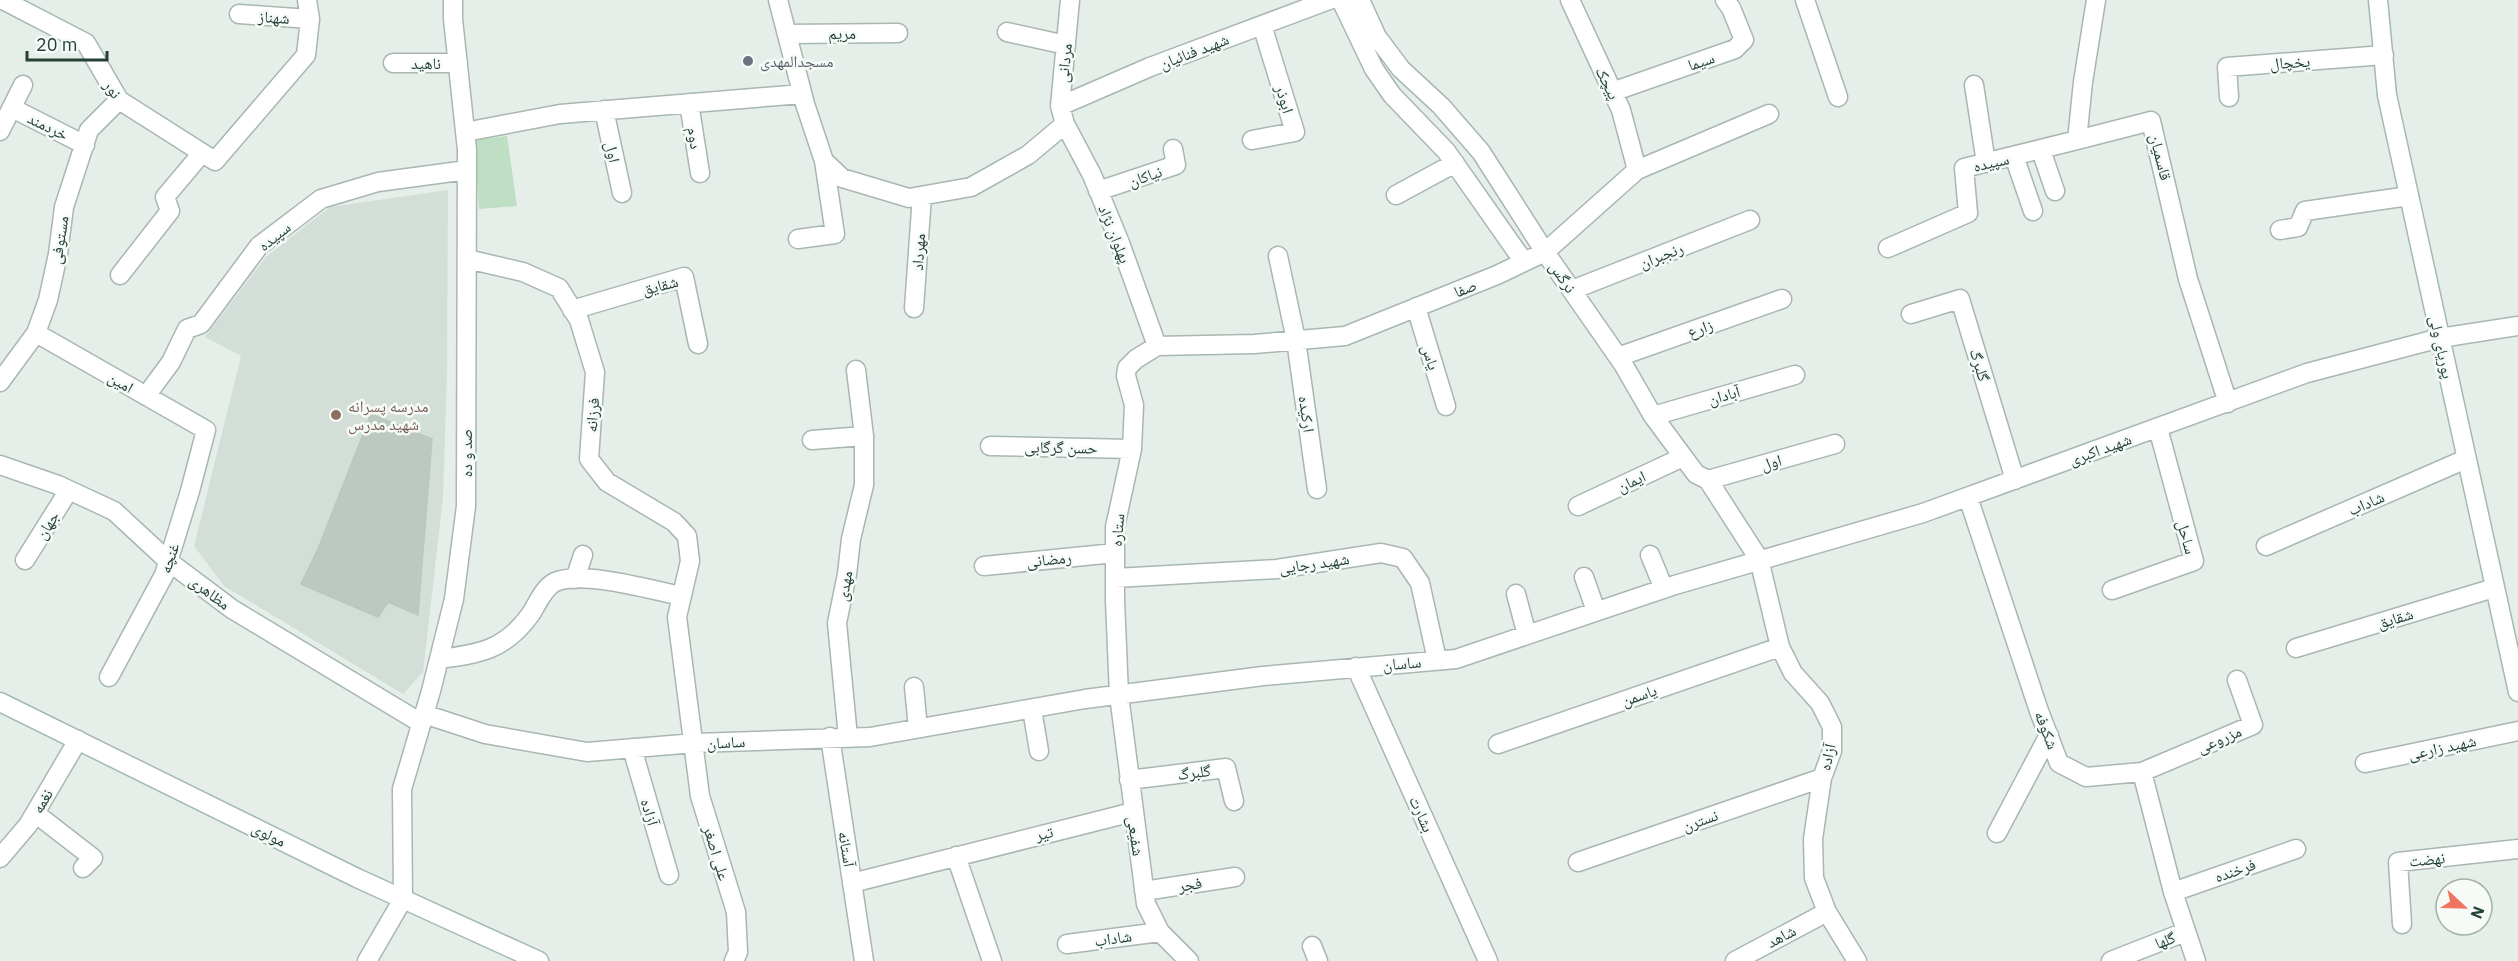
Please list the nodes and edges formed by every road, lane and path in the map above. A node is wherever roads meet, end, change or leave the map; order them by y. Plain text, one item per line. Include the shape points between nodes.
1 (3, 0) edge
2 (307, 0) edge
3 (453, 0) edge
4 (778, 0) edge
5 (1070, 0) edge
6 (1329, 0) edge
7 (1341, 0) edge
8 (1360, 0) edge
9 (1570, 0) edge
10 (1725, 0) edge
11 (1804, 0) edge
12 (2096, 0) edge
13 (2378, 0) edge
14 (239, 14) dead end
15 (310, 19) junction
16 (1262, 25) junction
17 (1007, 32) dead end
18 (898, 33) dead end
19 (787, 34) junction
20 (1066, 45) junction
21 (2384, 55) junction
22 (393, 63) dead end
23 (458, 63) junction
24 (23, 85) dead end
25 (1974, 85) dead end
26 (1612, 92) junction
27 (802, 94) junction
28 (1839, 97) dead end
29 (2229, 97) dead end
30 (119, 100) junction
31 (689, 103) junction
32 (1060, 106) junction
33 (12, 108) junction
34 (604, 110) junction
35 (1769, 114) dead end
36 (1065, 124) junction
37 (0, 131) edge
38 (465, 132) junction
39 (1252, 140) dead end
40 (2077, 140) junction
41 (85, 145) junction
42 (1173, 149) dead end
43 (2041, 150) junction
44 (2014, 156) junction
45 (209, 157) junction
46 (824, 162) junction
47 (1455, 163) junction
48 (1986, 163) junction
49 (467, 170) junction
50 (1636, 170) junction
51 (700, 173) dead end
52 (2055, 191) dead end
53 (1098, 192) junction
54 (622, 193) dead end
55 (1396, 195) dead end
56 (922, 196) junction
57 (2409, 196) junction
58 (2032, 211) dead end
59 (1750, 220) dead end
60 (2280, 230) dead end
61 (798, 239) dead end
62 (1888, 248) dead end
63 (1545, 252) junction
64 (1278, 256) dead end
65 (467, 259) junction
66 (1524, 262) junction
67 (120, 275) dead end
68 (1572, 290) junction
69 (1782, 299) dead end
70 (1416, 307) junction
71 (914, 308) dead end
72 (572, 310) junction
73 (1911, 314) dead end
74 (2518, 326) edge
75 (36, 333) junction
76 (2440, 338) junction
77 (1296, 340) junction
78 (698, 344) dead end
79 (1157, 346) junction
80 (1618, 357) junction
81 (856, 370) dead end
82 (1795, 375) dead end
83 (0, 382) edge
84 (146, 396) junction
85 (2228, 403) junction
86 (1446, 406) dead end
87 (1653, 416) junction
88 (2158, 429) junction
89 (206, 430) joint
90 (864, 436) junction
91 (812, 440) dead end
92 (1835, 444) dead end
93 (990, 446) dead end
94 (1132, 449) junction
95 (1683, 457) junction
96 (2466, 459) junction
97 (0, 465) edge
98 (1708, 480) junction
99 (2015, 480) junction
100 (1317, 489) dead end
101 (69, 490) junction
102 (1968, 497) junction
103 (1578, 506) dead end
104 (2266, 546) dead end
105 (1115, 553) junction
106 (583, 555) dead end
107 (1650, 555) dead end
108 (1759, 559) junction
109 (26, 560) dead end
110 (168, 561) junction
111 (984, 566) dead end
112 (1584, 577) dead end
113 (1115, 578) junction
114 (574, 579) junction
115 (2494, 588) junction
116 (1664, 589) junction
117 (2112, 590) dead end
118 (1516, 594) dead end
119 (682, 596) junction
120 (1596, 611) junction
121 (1527, 635) junction
122 (1780, 647) junction
123 (2296, 648) dead end
124 (439, 659) junction
125 (1437, 660) junction
126 (1356, 668) junction
127 (109, 677) dead end
128 (2237, 680) dead end
129 (914, 687) dead end
130 (2518, 692) edge
131 (1119, 695) junction
132 (0, 702) edge
133 (1032, 709) junction
134 (422, 718) junction
135 (918, 728) junction
136 (2518, 731) edge
137 (2049, 735) junction
138 (839, 737) junction
139 (78, 740) junction
140 (695, 744) junction
141 (1498, 744) dead end
142 (632, 748) junction
143 (1039, 751) dead end
144 (2365, 763) dead end
145 (2142, 772) junction
146 (1822, 778) junction
147 (1129, 780) junction
148 (1234, 801) dead end
149 (1132, 812) junction
150 (35, 813) junction
151 (1997, 833) dead end
152 (2296, 849) dead end
153 (2518, 849) edge
154 (956, 856) junction
155 (0, 858) edge
156 (1578, 862) dead end
157 (83, 868) dead end
158 (669, 875) dead end
159 (1235, 877) dead end
160 (852, 883) junction
161 (1144, 891) junction
162 (2173, 892) junction
163 (403, 899) junction
164 (1827, 912) junction
165 (2402, 924) dead end
166 (1160, 932) junction
167 (2185, 932) junction
168 (1067, 944) dead end
169 (367, 961) edge
170 (539, 961) edge
171 (734, 961) edge
172 (864, 961) edge
173 (992, 961) edge
174 (1189, 961) edge
175 (1488, 961) edge
176 (1735, 961) edge
177 (1857, 961) edge
178 (2111, 961) edge
179 (2196, 961) edge

1 - 30 street, نور via 86,43
2 - 15 street
3 - 23 street, صد و ده
4 - 19 street
5 - 20 street, مردانی
6 - 16 street, شهید فنائیان
7 - 47 street, نرگس via 1380,77
8 - 63 street, نرگس via 1377,37 1401,69 1441,106 1481,152
9 - 26 street, پیچک
10 - 26 street, سیما via 1744,40 1735,49
11 - 28 street
12 - 40 street
13 - 21 street, پوریای ولی
14 - 15 street, شهناز
15 - 45 street via 306,55
16 - 32 street, شهید فنائیان
16 - 39 street, ابوذر via 1295,132
17 - 20 street
18 - 19 street, مریم
19 - 27 street
20 - 32 street, مردانی
21 - 29 street, یخچال via 2227,67
21 - 57 street, پوریای ولی via 2387,95
22 - 23 street, ناهید
23 - 38 street, صد و ده
24 - 33 street, خردمند
25 - 48 street
26 - 50 street, پیچک via 1628,132
27 - 31 street
27 - 46 street
30 - 41 street, مستوفی via 89,130
30 - 45 street, نور
31 - 34 street
31 - 51 street, دوم
32 - 36 street, مردانی
33 - 37 street, خردمند
33 - 41 street, خردمند
34 - 38 street
34 - 54 street, اول
35 - 50 street, صفا
36 - 53 street, پهلوان نژاد
36 - 56 street via 1028,155 971,187
38 - 49 street, صد و ده
40 - 43 street, سپیده
40 - 85 street, قاسمیان via 2151,121 2188,279
41 - 75 street, مستوفی via 64,207 48,300
42 - 53 street, نیاکان via 1176,165
43 - 44 street, سپیده
43 - 52 street
44 - 48 street, سپیده
44 - 58 street
45 - 67 street via 165,196 170,210
46 - 56 street via 842,178 909,198
46 - 61 street via 836,234
47 - 55 street
47 - 66 street, نرگس
48 - 62 street, سپیده via 1964,168 1968,213
49 - 65 street, صد و ده
49 - 84 street, سپیده via 378,182 321,199 259,246 201,324 187,329 171,362
50 - 63 street, صفا
53 - 79 street, پهلوان نژاد
56 - 71 street, مهرداد
57 - 60 street via 2305,212 2298,227
57 - 76 street, پوریای ولی
59 - 68 street, رنجبران
63 - 66 street, صفا
63 - 68 street, نرگس
64 - 77 street, ارکیده
65 - 72 street, فرزانه via 523,272 559,288
65 - 124 street, صد و ده via 466,506 454,599
66 - 70 street, صفا
68 - 80 street, نرگس
69 - 80 street, زارع
70 - 77 street, صفا via 1345,336
70 - 86 street, یاس
72 - 78 street, شقایق via 684,277
72 - 119 street, فرزانه via 595,372 589,459 607,482 674,522 687,536 690,561
73 - 99 street, گلبرگ via 1960,298
74 - 76 street, شهید اکبری
75 - 83 street, مستوفی
75 - 84 street, امین
76 - 85 street, شهید اکبری via 2307,373
76 - 96 street, پوریای ولی
77 - 79 street, صفا
77 - 100 street, ارکیده
79 - 94 street, ستاره via 1127,368 1134,405
80 - 87 street, نرگس
81 - 90 street, مهدی
82 - 87 street, آبادان
84 - 89 street, امین
85 - 88 street, شهید اکبری
87 - 95 street, نرگس
88 - 99 street, شهید اکبری
88 - 117 street, ساحل via 2194,561
89 - 110 street, غنچه
90 - 91 street
90 - 138 street, مهدی via 864,485 837,623
92 - 98 street, اول
93 - 94 street, حسن گرگابی
94 - 105 street, ستاره via 1115,527
95 - 98 street, نرگس via 1696,474
95 - 103 street, ایمان
96 - 104 street, شاداب
96 - 115 street, پوریای ولی
97 - 101 street, مظاهری
98 - 108 street, نرگس
99 - 102 street, شهید اکبری
101 - 109 street, جهان
101 - 110 street, مظاهری via 114,511
102 - 108 street, شهید اکبری
102 - 137 street, شکوفه
105 - 111 street, رمضانی
105 - 113 street, ستاره
106 - 114 street
107 - 116 street
108 - 116 street, ساسان
108 - 122 street, آزاده
110 - 127 street, غنچه
110 - 134 street, مظاهری via 232,609
112 - 120 street
113 - 125 street, شهید رجایی via 1277,569 1381,554 1403,558 1420,583
113 - 131 street, ستاره
114 - 119 street via 585,577
114 - 124 street via 554,582 504,642 478,654
115 - 123 street, شقایق
115 - 130 street, پوریای ولی
116 - 120 street, ساسان
118 - 121 street
119 - 140 street, فرزانه via 677,617
120 - 121 street, ساسان
121 - 125 street, ساسان via 1456,659
122 - 141 street, یاسمن
122 - 146 street, آزاده via 1793,673 1820,703 1832,728 1832,752
124 - 134 street, صد و ده
125 - 126 street, ساسان
126 - 131 street, ساسان
126 - 175 street, بشارت
128 - 145 street, مزروعی via 2253,725
129 - 135 street
131 - 133 street, ساسان
131 - 147 street, شفیعی
132 - 139 street, مولوی
133 - 135 street, ساسان
133 - 143 street
134 - 142 street, ساسان via 587,752
134 - 163 street, صد و ده via 402,789
135 - 138 street, ساسان via 870,737
136 - 144 street, شهید زارعی
137 - 145 street, شکوفه via 2060,763 2086,777
137 - 151 street
138 - 140 street, ساسان
138 - 160 street, آستانه
139 - 150 street, نغمه
139 - 163 street, مولوی
140 - 142 street, ساسان
140 - 171 street, علی اصغر via 700,796 736,912 738,952
142 - 158 street, آزاده
145 - 162 street
146 - 156 street, نسترن
146 - 164 street, آزاده via 1813,839 1814,878
147 - 148 street, گلبرگ via 1226,768
147 - 149 street, شفیعی
149 - 154 street, تیر
149 - 161 street, شفیعی
150 - 155 street, نغمه
150 - 157 street via 93,858
152 - 162 street, فرخنده
153 - 165 street, نهضت via 2398,862
154 - 160 street, تیر
154 - 173 street
159 - 161 street, فجر
160 - 172 street, آستانه
161 - 166 street, شفیعی
162 - 167 street
163 - 169 street
163 - 170 street, مولوی
164 - 176 street, شاهد
164 - 177 street, آزاده
166 - 168 street, شاداب
166 - 174 street, شفیعی
167 - 178 street, گلها
167 - 179 street

